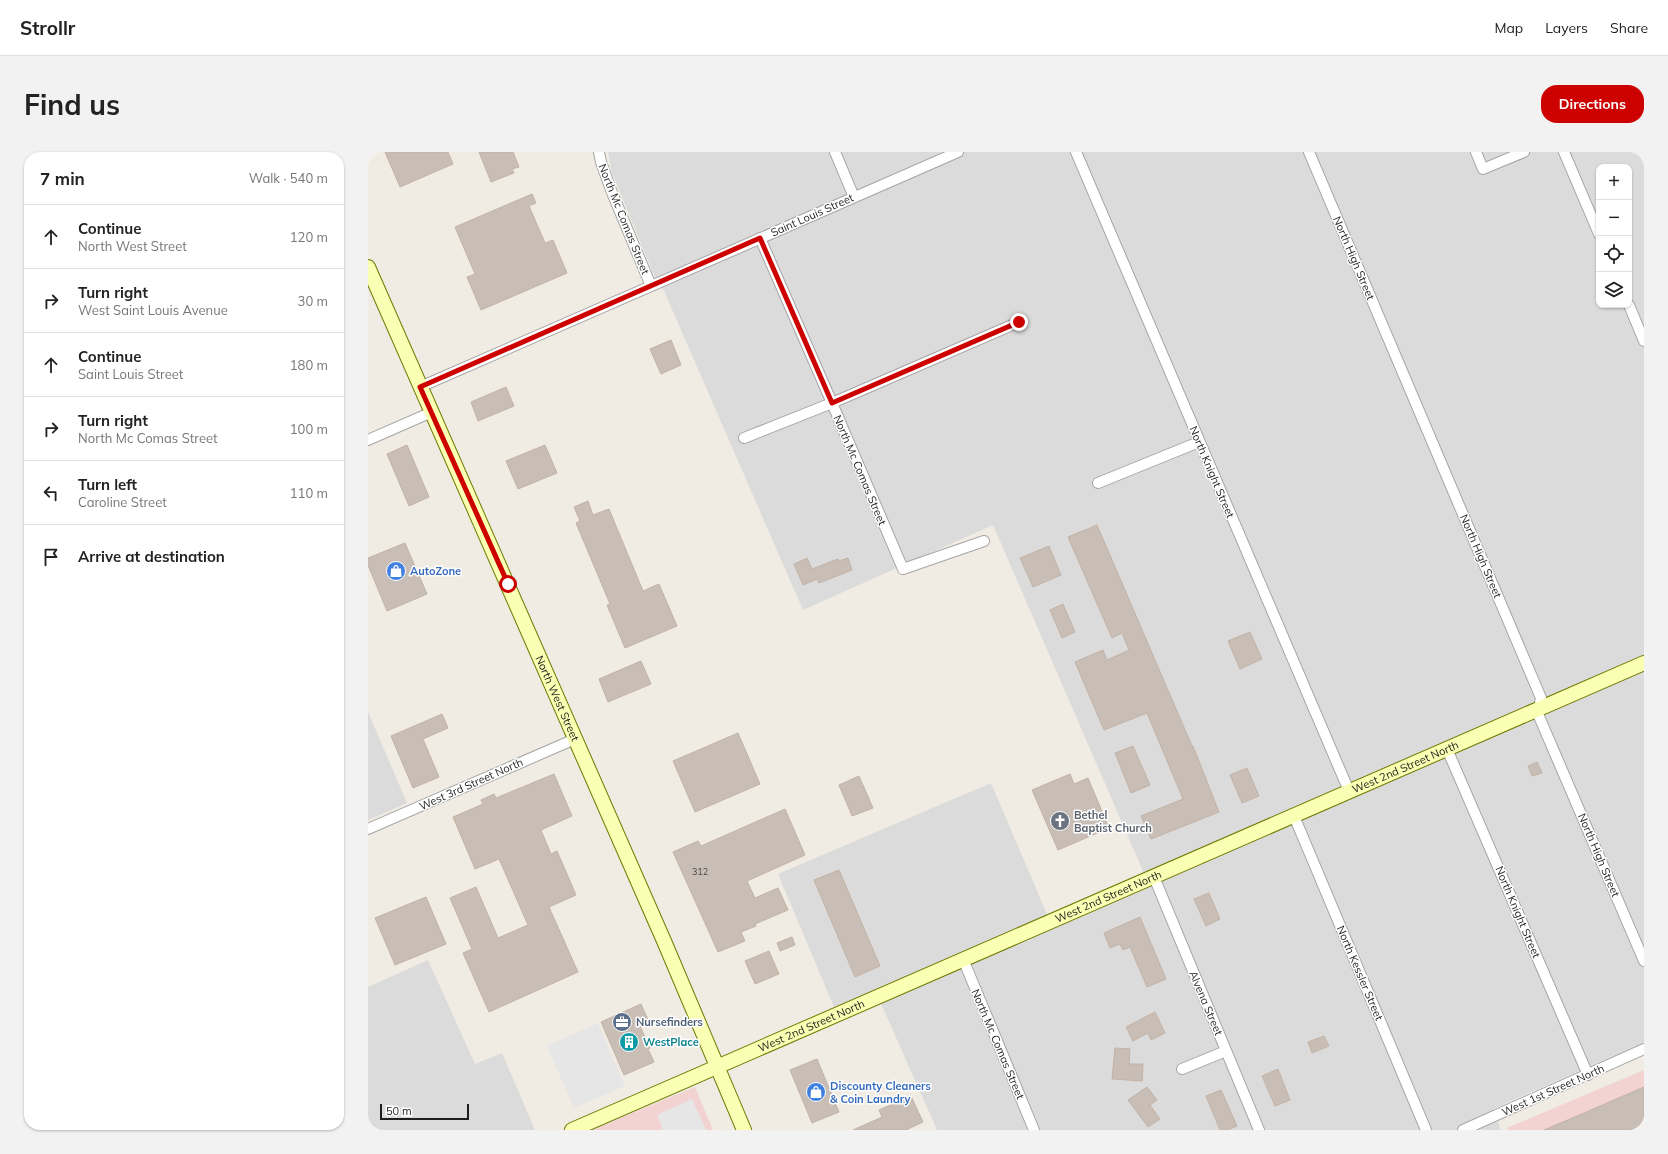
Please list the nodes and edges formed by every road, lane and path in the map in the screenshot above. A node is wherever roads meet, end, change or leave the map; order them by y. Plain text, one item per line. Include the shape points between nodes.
1 (599, 152) edge
2 (835, 152) edge
3 (958, 152) edge
4 (1076, 152) edge
5 (1309, 152) edge
6 (1476, 152) edge
7 (1524, 152) edge
8 (1564, 152) edge
9 (854, 197) junction
10 (1596, 227) edge
11 (760, 238) junction
12 (368, 267) edge
13 (651, 286) junction
14 (1630, 308) edge
15 (1019, 322) dead end
16 (1644, 341) edge
17 (420, 387) junction
18 (832, 403) junction
19 (432, 412) junction
20 (744, 438) dead end
21 (368, 440) edge
22 (1199, 442) junction
23 (1098, 483) dead end
24 (984, 541) dead end
25 (1644, 663) edge
26 (1539, 709) junction
27 (575, 739) junction
28 (1447, 749) junction
29 (1349, 791) junction
30 (1294, 816) junction
31 (368, 829) edge
32 (1154, 877) junction
33 (963, 959) junction
34 (1644, 961) edge
35 (1644, 1050) edge
36 (1226, 1052) junction
37 (716, 1066) junction
38 (1182, 1069) dead end
39 (1588, 1074) junction
40 (572, 1130) edge
41 (744, 1130) edge
42 (1034, 1130) edge
43 (1259, 1130) edge
44 (1426, 1130) edge
45 (1463, 1130) edge

1 - 13 street, North Mc Comas Street via 611,190
2 - 9 street
3 - 9 street, Saint Louis Street
4 - 22 street, North Knight Street
5 - 26 street, North High Street via 1541,698
6 - 7 street via 1483,169
8 - 10 street
9 - 11 street, Saint Louis Street
11 - 13 street, Saint Louis Street
11 - 18 street, North Mc Comas Street
12 - 17 street, North West Street
13 - 17 street, Saint Louis Street
14 - 16 street
15 - 18 street
17 - 19 street, North West Street
18 - 20 street
18 - 24 street, North Mc Comas Street via 902,569
19 - 21 street
19 - 27 street, North West Street
22 - 23 street
22 - 29 street, North Knight Street
25 - 26 street, West 2nd Street North
26 - 28 street, West 2nd Street North
26 - 34 street, North High Street via 1538,714
27 - 31 street, West 3rd Street North
27 - 37 street, North West Street
28 - 29 street, West 2nd Street North
28 - 39 street, North Knight Street
29 - 30 street, West 2nd Street North
30 - 32 street, West 2nd Street North
30 - 44 street, North Kessler Street
32 - 33 street, West 2nd Street North
32 - 36 street, Alvena Street
33 - 37 street, West 2nd Street North
33 - 42 street, North Mc Comas Street
35 - 39 street, West 1st Street North
36 - 38 street
36 - 43 street, Alvena Street
37 - 40 street, West 2nd Street North
37 - 41 street, North West Street
39 - 45 street, West 1st Street North

